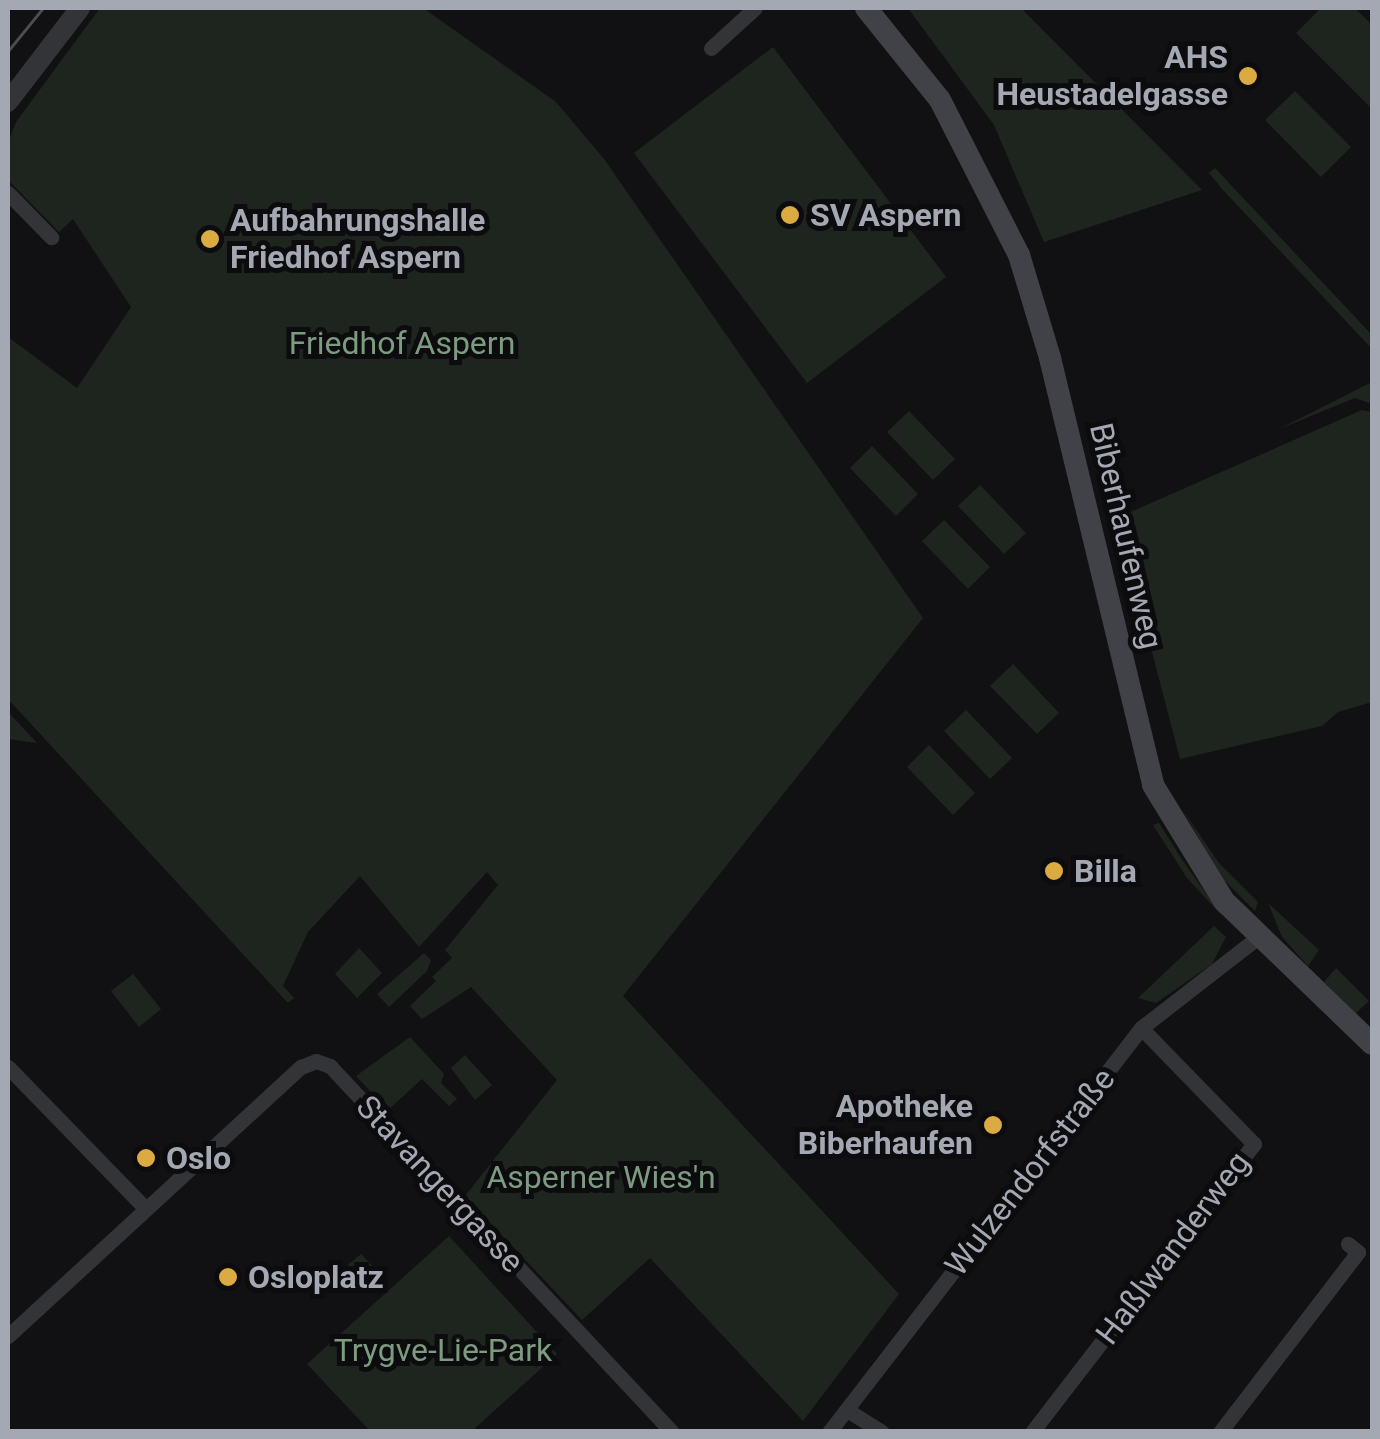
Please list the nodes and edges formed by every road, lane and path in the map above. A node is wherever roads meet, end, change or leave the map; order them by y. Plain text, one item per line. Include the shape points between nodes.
1 (63, 8) edge
2 (80, 8) edge
3 (755, 8) edge
4 (866, 8) edge
5 (711, 48) dead end
6 (8, 80) edge
7 (8, 102) edge
8 (8, 193) edge
9 (51, 237) dead end
10 (1257, 938) junction
11 (1141, 1028) junction
12 (1372, 1044) edge
13 (8, 1067) edge
14 (146, 1209) junction
15 (1348, 1244) dead end
16 (8, 1336) edge
17 (846, 1410) junction
18 (672, 1432) edge
19 (829, 1432) edge
20 (882, 1432) edge
21 (1032, 1432) edge
22 (1220, 1432) edge

1 - 6 street
2 - 7 street
3 - 5 street
4 - 10 main road, Biberhaufenweg via 940,100 1019,255 1148,770 1189,852
8 - 9 street
10 - 11 street, Wulzendorfstraße
10 - 12 main road, Biberhaufenweg
11 - 17 street, Wulzendorfstraße
11 - 21 street, Haßlwanderweg via 1254,1144
13 - 14 street
14 - 16 street
14 - 18 street, Stavangergasse via 301,1067 316,1061 330,1066
15 - 22 street via 1358,1252
17 - 19 street, Wulzendorfstraße
17 - 20 street

